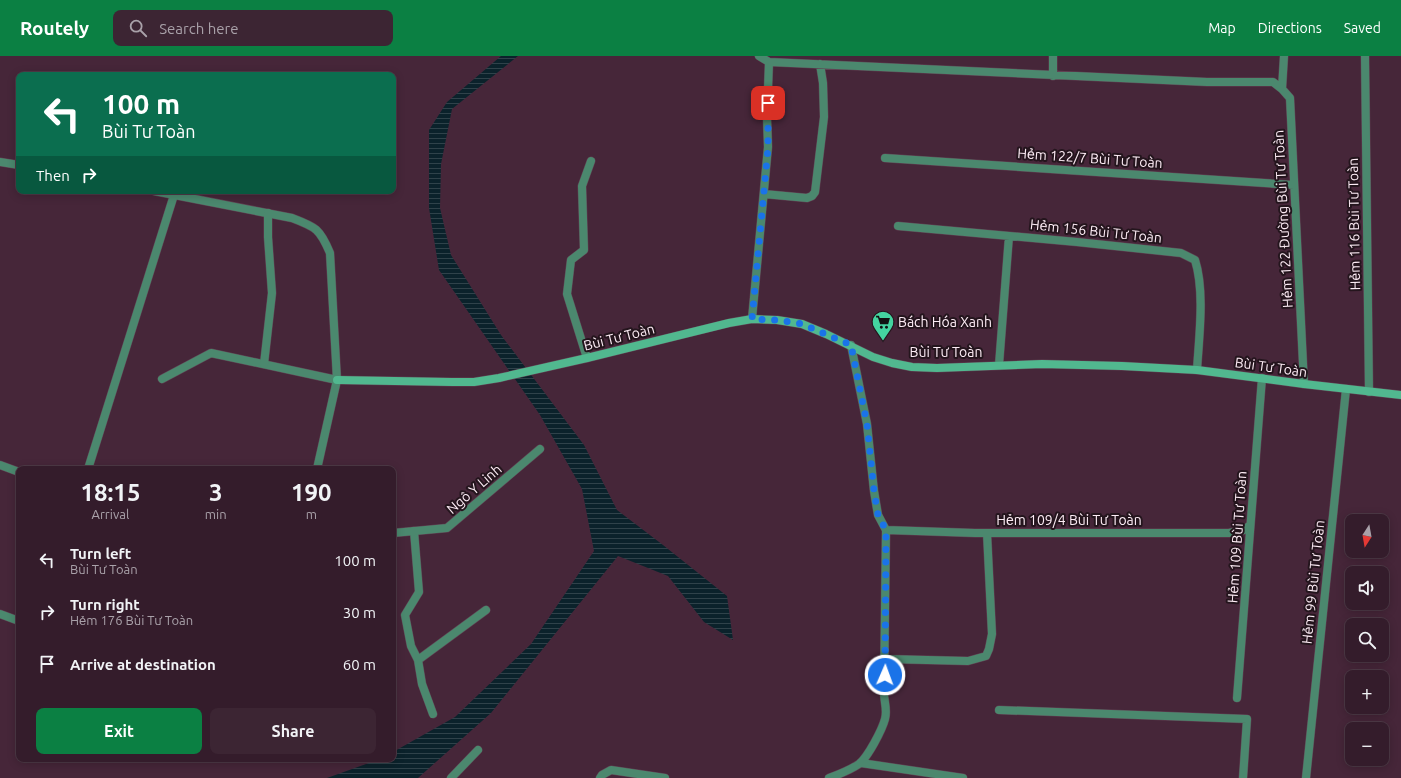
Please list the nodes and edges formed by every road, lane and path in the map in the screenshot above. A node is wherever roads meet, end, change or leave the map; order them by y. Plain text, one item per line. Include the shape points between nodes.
1 (759, 56) edge
2 (1053, 56) edge
3 (1284, 56) edge
4 (1366, 56) edge
5 (769, 62) junction
6 (820, 64) junction
7 (1052, 76) junction
8 (1282, 89) junction
9 (885, 158) dead end
10 (591, 161) dead end
11 (0, 162) edge
12 (16, 165) edge
13 (1294, 185) junction
14 (169, 194) edge
15 (764, 194) junction
16 (174, 195) junction
17 (268, 213) junction
18 (898, 226) dead end
19 (1009, 236) junction
20 (752, 319) junction
21 (851, 345) junction
22 (587, 358) junction
23 (264, 364) junction
24 (999, 365) junction
25 (1198, 370) junction
26 (1262, 378) junction
27 (162, 379) dead end
28 (337, 380) junction
29 (1304, 384) junction
30 (1346, 389) junction
31 (1370, 392) junction
32 (1401, 395) edge
33 (540, 449) dead end
34 (0, 466) edge
35 (89, 466) edge
36 (319, 466) edge
37 (16, 471) edge
38 (1250, 525) junction
39 (886, 530) junction
40 (414, 531) junction
41 (396, 533) edge
42 (987, 533) junction
43 (486, 610) dead end
44 (0, 614) edge
45 (16, 620) edge
46 (886, 659) junction
47 (418, 660) junction
48 (1237, 698) dead end
49 (999, 710) dead end
50 (433, 714) dead end
51 (478, 750) dead end
52 (861, 763) junction
53 (451, 778) edge
54 (600, 778) edge
55 (665, 778) edge
56 (829, 778) edge
57 (963, 778) edge
58 (1243, 778) edge
59 (1306, 778) edge

1 - 5 street
2 - 7 street
3 - 8 street, Hẻm 122 Đường Bùi Tư Toàn
4 - 31 street, Hẻm 116 Bùi Tư Toàn
5 - 6 street
5 - 15 street via 768,148
6 - 7 street
6 - 15 street via 824,117 815,192 807,198
7 - 8 street via 1273,82
8 - 13 street, Hẻm 122 Đường Bùi Tư Toàn via 1290,98
9 - 13 street, Hẻm 122/7 Bùi Tư Toàn
10 - 22 street via 582,186 584,250 571,260 567,294
11 - 12 street
13 - 29 street, Hẻm 122 Đường Bùi Tư Toàn
14 - 16 street
15 - 20 street
16 - 17 street
16 - 35 street
17 - 23 street via 272,293
17 - 28 street via 292,218 312,226 324,237 330,252
18 - 19 street, Hẻm 156 Bùi Tư Toàn
19 - 24 street, Hẻm 156 Bùi Tư Toàn
19 - 25 street, Hẻm 156 Bùi Tư Toàn via 1181,253 1195,260 1200,288
20 - 21 street, Bùi Tư Toàn via 802,324
20 - 22 street, Bùi Tư Toàn
21 - 24 street, Bùi Tư Toàn via 873,357 912,367
21 - 39 street via 867,424 878,515
22 - 28 street, Bùi Tư Toàn via 474,382
23 - 27 street via 211,353
23 - 28 street
24 - 25 street, Bùi Tư Toàn via 1122,366
25 - 26 street, Bùi Tư Toàn
26 - 29 street, Bùi Tư Toàn
26 - 38 street, Hẻm 109 Bùi Tư Toàn
28 - 36 street
29 - 30 street, Bùi Tư Toàn
30 - 31 street, Bùi Tư Toàn
30 - 59 street, Hẻm 99 Bùi Tư Toàn
31 - 32 street, Bùi Tư Toàn
33 - 40 street, Ngô Y Linh via 447,528
34 - 37 street
38 - 42 street, Hẻm 109/4 Bùi Tư Toàn via 1244,530 1229,533
38 - 48 street, Hẻm 109 Bùi Tư Toàn
39 - 42 street, Hẻm 109/4 Bùi Tư Toàn
39 - 46 street
40 - 41 street, Ngô Y Linh
40 - 47 street via 419,592 405,615 411,646
42 - 46 street via 992,634 986,656 961,661
43 - 47 street
44 - 45 street
46 - 52 street via 886,717
47 - 50 street via 422,684
49 - 58 street via 1247,719
51 - 53 street
52 - 56 street
52 - 57 street
54 - 55 street via 611,770

